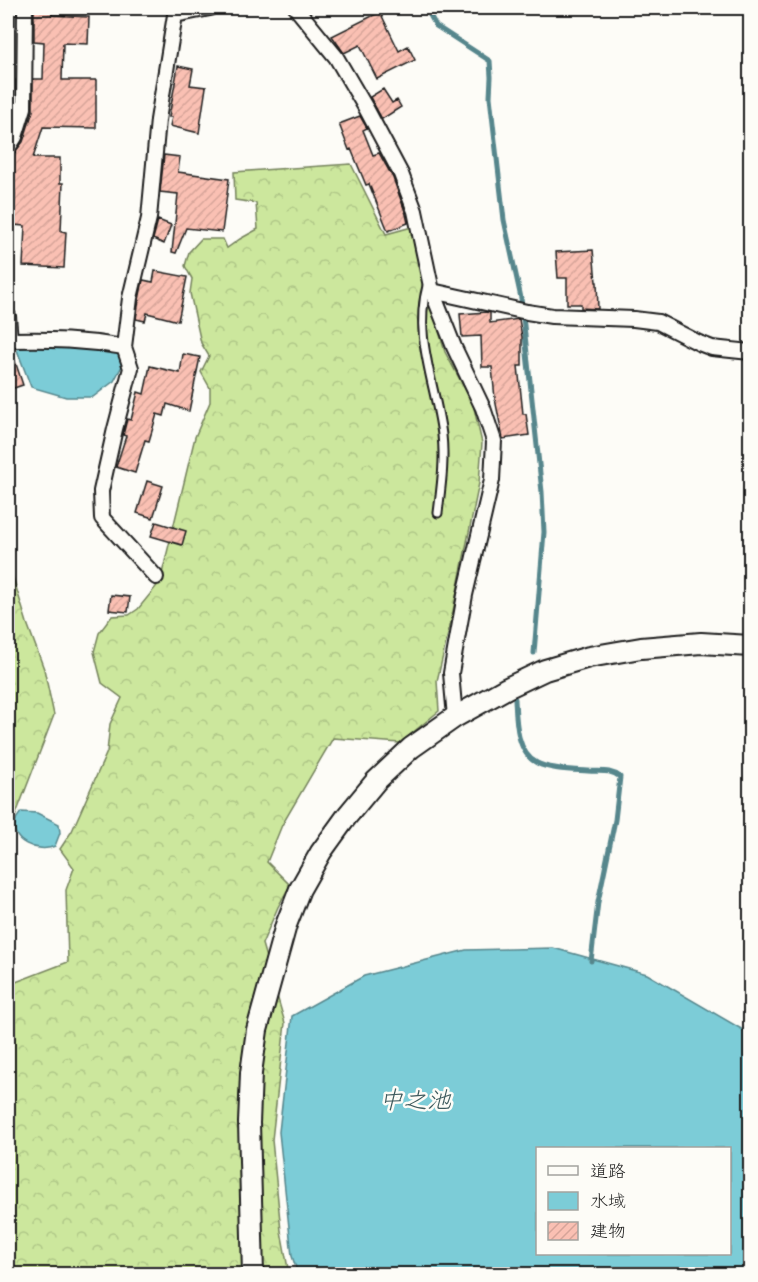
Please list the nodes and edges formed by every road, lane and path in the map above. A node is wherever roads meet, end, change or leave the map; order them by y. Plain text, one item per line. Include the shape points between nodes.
1 (25, 8) edge
2 (210, 8) edge
3 (296, 8) edge
4 (8, 148) edge
5 (431, 284) junction
6 (8, 316) edge
7 (124, 347) junction
8 (750, 352) edge
9 (438, 513) dead end
10 (156, 577) dead end
11 (750, 646) edge
12 (454, 717) junction
13 (253, 1275) edge

1 - 4 street via 24,108
2 - 7 street via 175,15 158,120 149,218 130,298
3 - 5 street via 336,57 401,174 415,211
5 - 8 street via 524,312 658,322 712,348
5 - 9 lane via 423,302 423,331 442,434 444,462
5 - 12 street via 494,441 492,480 451,673
6 - 7 street via 10,340 50,339
7 - 10 street via 131,368 102,491 102,518
11 - 12 street via 701,643 589,657 545,670
12 - 13 street via 411,748 347,816 300,889 286,926 257,1030 251,1073

